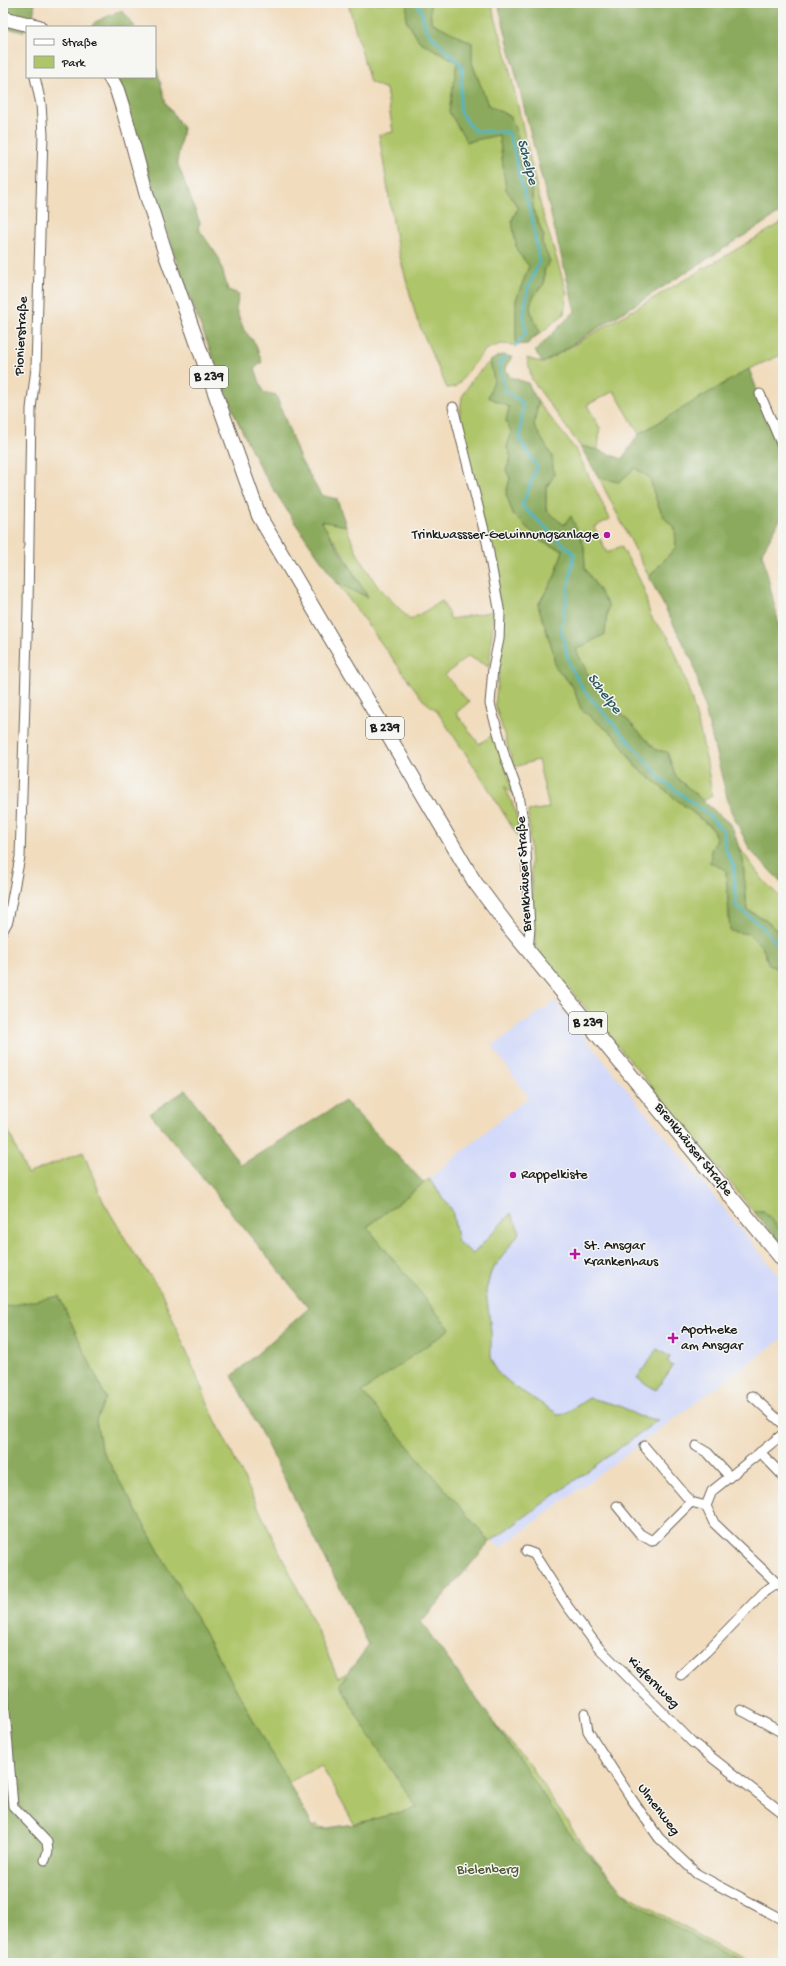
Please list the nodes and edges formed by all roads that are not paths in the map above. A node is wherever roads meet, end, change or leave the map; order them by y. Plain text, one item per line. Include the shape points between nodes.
1 (3, 18) edge
2 (35, 26) edge
3 (34, 78) edge
4 (111, 78) edge
5 (760, 394) dead end
6 (453, 407) dead end
7 (783, 448) edge
8 (3, 930) edge
9 (528, 951) junction
10 (783, 1260) edge
11 (752, 1396) dead end
12 (783, 1424) edge
13 (783, 1434) edge
14 (644, 1446) dead end
15 (696, 1446) dead end
16 (760, 1452) junction
17 (729, 1476) junction
18 (783, 1476) edge
19 (691, 1502) junction
20 (616, 1506) dead end
21 (706, 1506) junction
22 (526, 1551) dead end
23 (780, 1586) edge
24 (681, 1675) dead end
25 (3, 1687) edge
26 (741, 1710) dead end
27 (585, 1713) dead end
28 (783, 1733) edge
29 (783, 1813) edge
30 (45, 1860) dead end
31 (783, 1920) edge

1 - 2 main road
3 - 8 street, Pionierstraße via 41,104 43,135 36,368 31,409 20,857 8,921
4 - 9 main road, B 239 via 124,112 166,255 259,516 474,881
5 - 7 street
6 - 9 street, Brenkhäuser Straße via 487,542 500,614 490,704 519,795 525,832 530,928
9 - 10 main road, Brenkhäuser Straße / B 239
11 - 12 street
13 - 16 street
14 - 19 street
15 - 17 street via 708,1453
16 - 17 street
16 - 18 street
17 - 21 street via 712,1491
19 - 20 street via 652,1541 640,1534
19 - 21 street
21 - 23 street via 714,1523
22 - 29 street, Kiefernweg via 534,1554 568,1607 599,1648 620,1670 692,1742
23 - 24 street via 765,1590
25 - 30 street via 13,1806 47,1842
26 - 28 street
27 - 31 street, Ulmenweg via 588,1731 659,1838 697,1874

